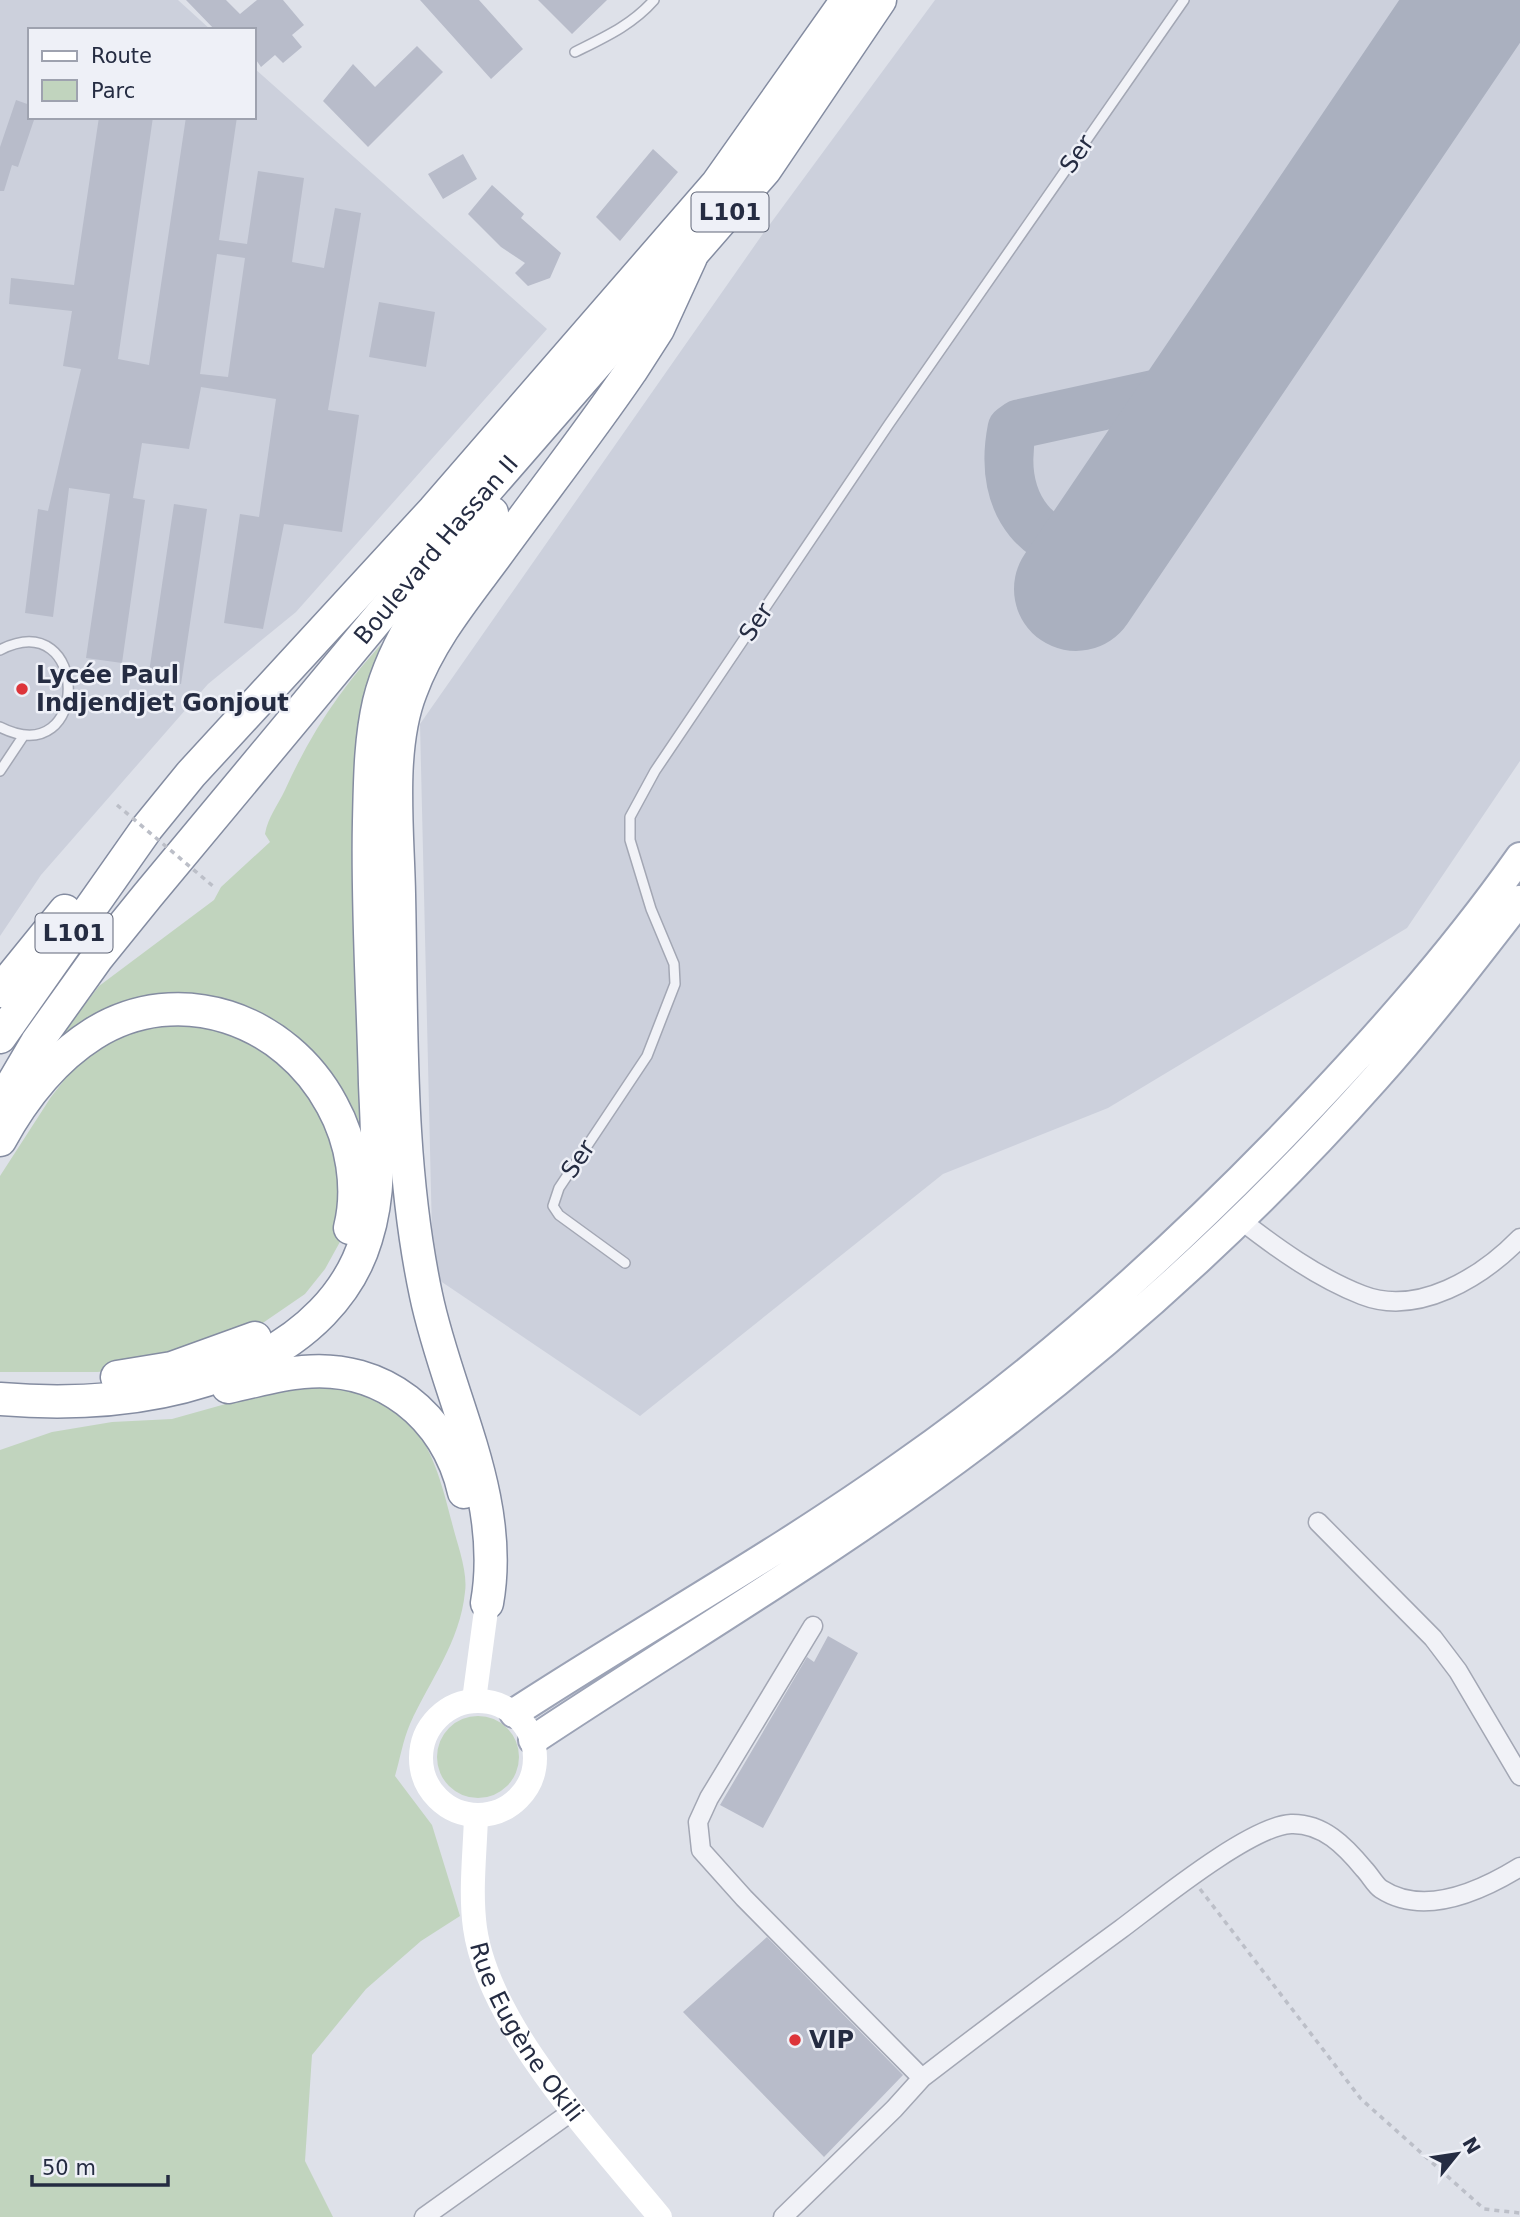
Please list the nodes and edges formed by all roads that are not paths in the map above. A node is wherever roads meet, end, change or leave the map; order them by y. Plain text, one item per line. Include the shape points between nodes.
1 (654, 0) edge
2 (847, 0) edge
3 (880, 0) edge
4 (1184, 0) edge
5 (575, 52) dead end
6 (691, 257) junction
7 (559, 409) junction
8 (0, 650) edge
9 (0, 727) edge
10 (24, 735) junction
11 (0, 771) edge
12 (147, 828) junction
13 (1520, 857) edge
14 (1520, 901) edge
15 (0, 991) edge
16 (0, 1037) edge
17 (0, 1105) edge
18 (0, 1140) edge
19 (1238, 1218) junction
20 (1520, 1238) edge
21 (625, 1263) dead end
22 (0, 1380) edge
23 (166, 1392) junction
24 (0, 1399) edge
25 (1318, 1522) dead end
26 (487, 1603) junction
27 (813, 1626) dead end
28 (474, 1700) junction
29 (514, 1713) junction
30 (533, 1740) junction
31 (1520, 1776) edge
32 (476, 1816) junction
33 (1520, 1867) edge
34 (922, 2078) junction
35 (574, 2110) junction
36 (424, 2217) edge
37 (660, 2217) edge
38 (783, 2217) edge

1 - 5 lane via 618,31
2 - 12 highway, Boulevard Hassan II / L101 via 717,184 434,510 191,774
3 - 6 highway, Boulevard Hassan II / L101 via 765,170
4 - 21 lane, Ser via 889,424 655,771 630,817 630,840 674,964 675,984 647,1056 559,1188 553,1206
6 - 7 highway, Boulevard Hassan II / L101
6 - 26 highway via 658,329 631,371 436,636 409,693 402,722 397,809 403,1127 426,1295 485,1503 492,1575
7 - 17 highway, Boulevard Hassan II via 449,533 140,905 37,1042
7 - 23 highway via 544,446 413,622 379,701 370,774 369,853 377,1171 360,1255 341,1289 295,1339 218,1378
8 - 10 lane via 13,644 39,645 60,659 67,671 70,696 59,720
9 - 10 lane
10 - 11 lane
12 - 15 highway via 108,860
12 - 16 highway, Boulevard Hassan II / L101
13 - 29 main road via 1399,1011 1327,1091 1176,1242 1042,1360 870,1489
14 - 19 main road via 1375,1079
18 - 22 highway via 42,1077 95,1032 139,1014 205,1010 253,1025 301,1060 339,1117 354,1187 347,1239 332,1270 307,1302 262,1334 209,1357 132,1376
19 - 20 street via 1324,1274 1363,1295 1385,1299 1444,1291 1498,1260
19 - 30 main road via 1083,1360 924,1484
23 - 24 highway via 78,1402
23 - 26 highway via 223,1388 324,1371 351,1373 408,1400 428,1418 454,1458
25 - 31 street via 1433,1639 1458,1671
26 - 28 main road
27 - 34 street via 709,1798 698,1822 701,1850
28 - 29 main road via 495,1703
28 - 32 main road via 442,1713 430,1726 421,1759 432,1792 459,1813
29 - 30 main road
30 - 32 main road via 533,1777 524,1793 495,1814
32 - 35 main road, Rue Eugène Okili via 472,1897 483,1958 525,2043
33 - 34 street via 1454,1896 1408,1901 1380,1888 1337,1839 1314,1826 1289,1824 1254,1838 1191,1876
34 - 38 street
35 - 36 street
35 - 37 main road, Rue Eugène Okili

